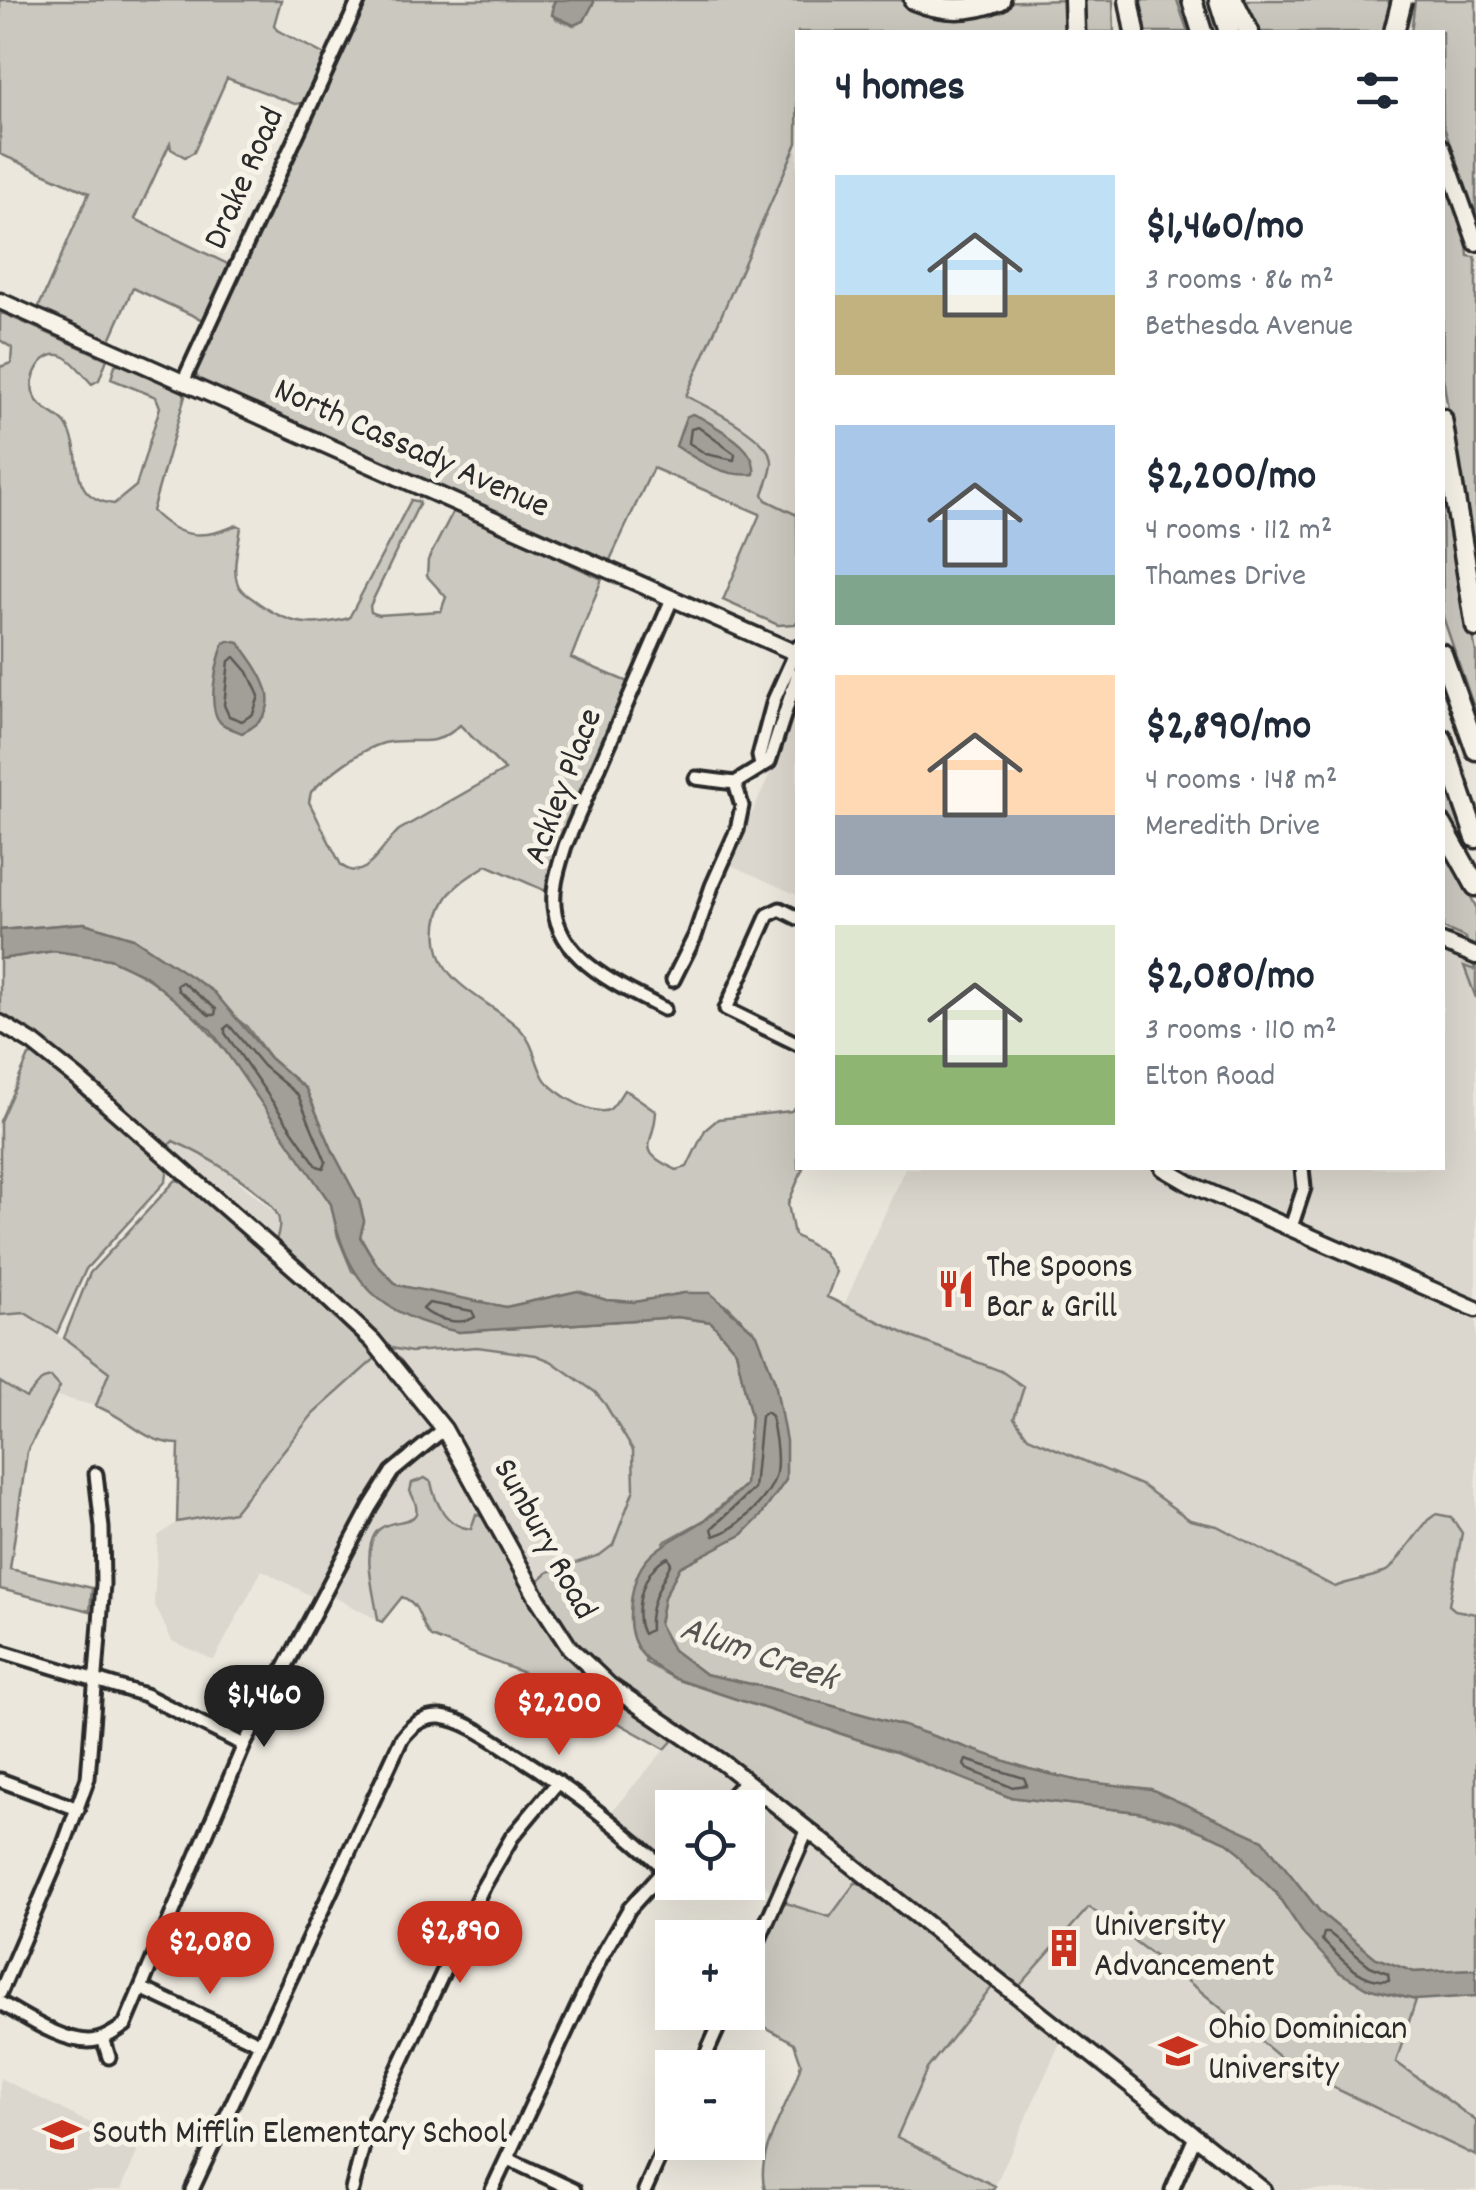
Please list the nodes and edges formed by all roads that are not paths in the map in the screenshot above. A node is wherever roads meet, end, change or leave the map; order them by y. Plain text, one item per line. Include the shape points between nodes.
1 (359, 0) edge
2 (914, 0) edge
3 (1000, 0) edge
4 (1074, 0) edge
5 (1120, 0) edge
6 (1130, 0) edge
7 (1192, 0) edge
8 (1219, 0) edge
9 (1233, 0) edge
10 (1399, 0) edge
11 (1075, 30) edge
12 (1122, 30) edge
13 (1135, 30) edge
14 (1201, 30) edge
15 (1228, 30) edge
16 (1248, 30) edge
17 (1394, 30) edge
18 (1404, 30) edge
19 (1445, 155) edge
20 (1476, 242) edge
21 (0, 301) edge
22 (183, 382) junction
23 (1445, 437) edge
24 (672, 599) junction
25 (1476, 627) edge
26 (795, 650) edge
27 (795, 655) edge
28 (1445, 662) edge
29 (795, 682) edge
30 (1445, 748) edge
31 (1476, 750) edge
32 (761, 765) junction
33 (696, 778) dead end
34 (735, 783) junction
35 (1445, 830) edge
36 (1476, 838) edge
37 (1476, 886) edge
38 (795, 916) edge
39 (1445, 943) edge
40 (1476, 956) edge
41 (673, 980) dead end
42 (664, 1009) dead end
43 (0, 1023) edge
44 (795, 1043) edge
45 (1166, 1170) edge
46 (1302, 1170) edge
47 (1290, 1228) junction
48 (1476, 1310) edge
49 (444, 1429) junction
50 (96, 1474) dead end
51 (0, 1651) edge
52 (97, 1679) junction
53 (244, 1746) junction
54 (0, 1780) edge
55 (746, 1781) junction
56 (558, 1782) junction
57 (738, 1790) edge
58 (78, 1808) junction
59 (808, 1829) junction
60 (655, 1855) edge
61 (655, 1880) edge
62 (765, 1926) edge
63 (143, 1989) junction
64 (0, 1993) edge
65 (0, 2004) edge
66 (102, 2038) junction
67 (259, 2043) junction
68 (109, 2058) dead end
69 (1195, 2137) junction
70 (508, 2159) junction
71 (658, 2160) edge
72 (192, 2190) edge
73 (352, 2190) edge
74 (492, 2190) edge
75 (574, 2190) edge
76 (644, 2190) edge
77 (1172, 2190) edge
78 (1264, 2190) edge

1 - 22 street, Drake Road
2 - 3 highway via 954,10
4 - 11 highway
5 - 12 highway
6 - 13 highway
7 - 14 highway
8 - 15 highway
9 - 16 highway
10 - 17 highway, bridge
10 - 18 main road
19 - 20 main road
21 - 22 main road, North Cassady Avenue
22 - 24 main road, North Cassady Avenue
23 - 25 highway
24 - 26 main road, North Cassady Avenue
24 - 42 street, Ackley Place via 564,846 554,886 565,941 588,966
27 - 32 street via 774,700
28 - 31 highway
29 - 32 street via 769,762
30 - 36 highway
32 - 34 street
33 - 34 street
34 - 41 street via 742,806 737,830
35 - 37 highway
38 - 44 street via 771,911 726,1009
39 - 40 main road
43 - 49 main road, Sunbury Road via 77,1078 306,1278 373,1341
45 - 47 main road
46 - 47 street via 1304,1188
47 - 48 main road
49 - 53 street via 392,1472
49 - 55 main road, Sunbury Road via 569,1648 610,1686
50 - 52 street via 103,1584
51 - 52 street
52 - 53 street via 145,1695
52 - 58 street via 91,1758
53 - 63 street
54 - 58 street
55 - 57 street
55 - 59 main road, Sunbury Road
56 - 60 street
56 - 67 street via 453,1720 424,1719 411,1726
56 - 73 street via 512,1837 482,1889 364,2142
58 - 64 street
59 - 62 street
59 - 69 main road, Sunbury Road
61 - 70 street via 600,1959
63 - 66 street via 126,2025
63 - 67 street
65 - 66 street via 60,2033 88,2042
66 - 68 street
67 - 72 street
69 - 77 street
69 - 78 main road, Sunbury Road
70 - 74 street
70 - 75 street
71 - 76 street

